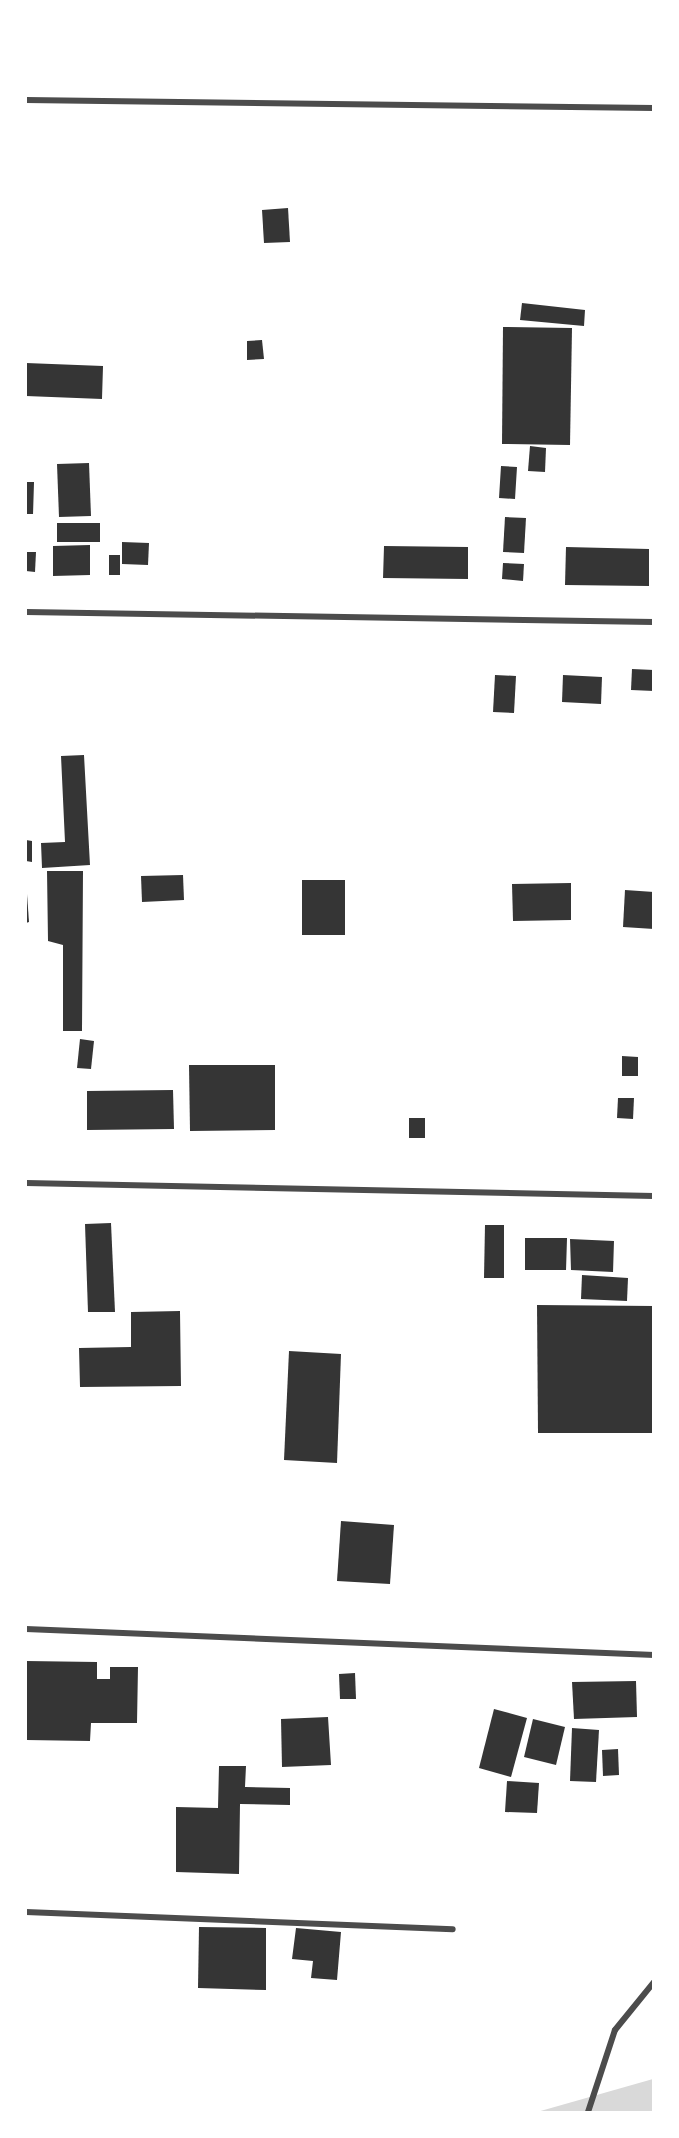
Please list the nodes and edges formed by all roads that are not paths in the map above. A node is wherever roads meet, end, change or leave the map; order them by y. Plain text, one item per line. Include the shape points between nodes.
1 (26, 100) edge
2 (654, 108) edge
3 (26, 612) edge
4 (654, 622) edge
5 (26, 1183) edge
6 (654, 1196) edge
7 (26, 1629) edge
8 (654, 1655) edge
9 (26, 1912) edge
10 (453, 1929) dead end
11 (654, 1982) edge
12 (588, 2112) edge

1 - 2 street
3 - 4 street
5 - 6 street
7 - 8 street
9 - 10 street
11 - 12 street via 615,2030

